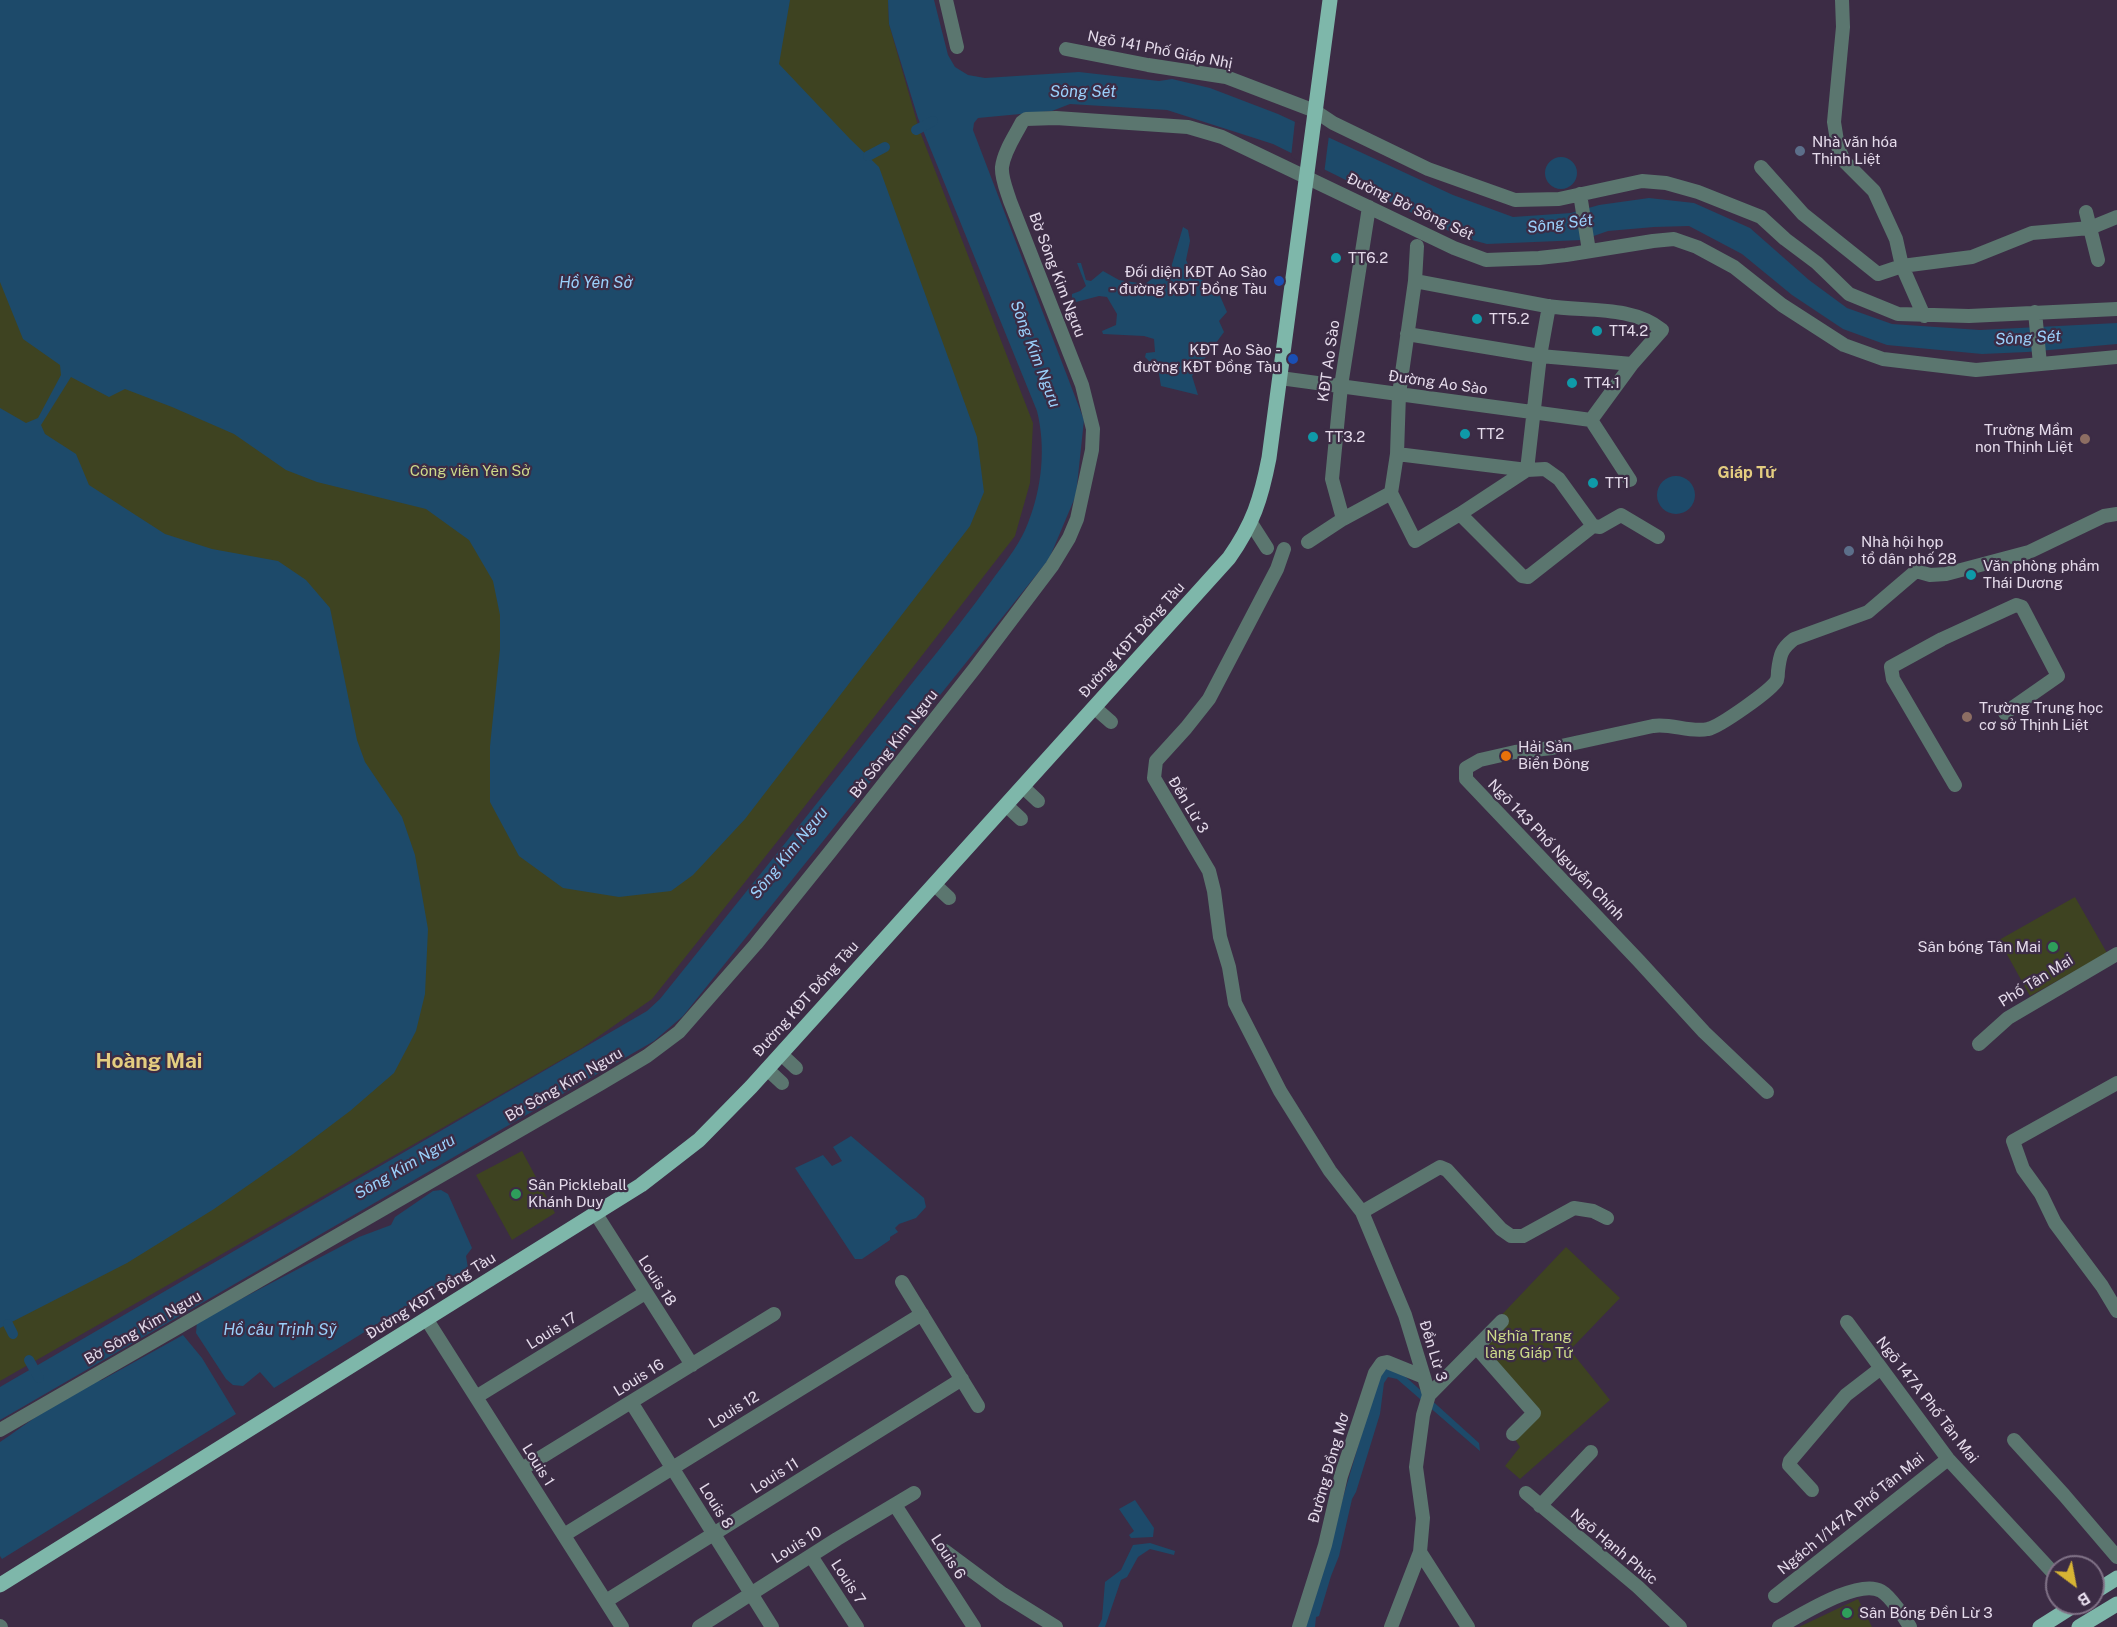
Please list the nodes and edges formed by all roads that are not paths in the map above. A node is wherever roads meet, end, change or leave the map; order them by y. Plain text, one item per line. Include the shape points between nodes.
1 (946, 0) edge
2 (1330, 0) edge
3 (1842, 0) edge
4 (957, 46) dead end
5 (1066, 49) dead end
6 (1314, 118) junction
7 (1026, 119) joint
8 (1761, 167) dead end
9 (1306, 173) junction
10 (1581, 200) junction
11 (1369, 207) junction
12 (2086, 212) dead end
13 (2117, 218) edge
14 (2090, 228) junction
15 (1588, 245) junction
16 (1417, 246) dead end
17 (2098, 260) dead end
18 (1902, 266) junction
19 (1415, 281) junction
20 (1549, 306) junction
21 (2117, 309) edge
22 (2035, 312) junction
23 (1923, 316) junction
24 (1407, 334) junction
25 (1540, 357) junction
26 (2117, 357) edge
27 (2040, 360) junction
28 (1632, 364) junction
29 (1280, 378) junction
30 (1341, 387) junction
31 (1400, 394) junction
32 (1533, 412) junction
33 (1591, 420) junction
34 (1397, 454) junction
35 (1527, 470) junction
36 (1630, 480) dead end
37 (1391, 494) junction
38 (1460, 514) junction
39 (2117, 514) edge
40 (1343, 519) junction
41 (1251, 523) junction
42 (1593, 526) junction
43 (1658, 537) dead end
44 (1308, 542) dead end
45 (1267, 548) dead end
46 (1284, 549) dead end
47 (1095, 708) junction
48 (2005, 713) dead end
49 (1111, 722) dead end
50 (1955, 785) dead end
51 (1023, 787) junction
52 (1038, 801) dead end
53 (1007, 806) junction
54 (1021, 819) dead end
55 (935, 885) junction
56 (949, 898) dead end
57 (2117, 954) edge
58 (1979, 1044) dead end
59 (781, 1054) junction
60 (796, 1068) dead end
61 (767, 1069) junction
62 (782, 1083) dead end
63 (2117, 1083) edge
64 (1767, 1092) dead end
65 (1362, 1212) junction
66 (596, 1214) junction
67 (1607, 1218) dead end
68 (902, 1282) dead end
69 (645, 1293) junction
70 (2117, 1311) edge
71 (774, 1314) dead end
72 (922, 1314) junction
73 (427, 1320) junction
74 (1502, 1321) dead end
75 (1847, 1322) dead end
76 (1476, 1347) junction
77 (692, 1365) junction
78 (1881, 1368) junction
79 (1424, 1377) junction
80 (962, 1379) junction
81 (476, 1397) junction
82 (1427, 1401) junction
83 (631, 1402) junction
84 (978, 1406) dead end
85 (0, 1430) edge
86 (1513, 1434) dead end
87 (2014, 1440) dead end
88 (1591, 1452) dead end
89 (1948, 1459) junction
90 (672, 1468) junction
91 (522, 1469) junction
92 (1812, 1490) dead end
93 (914, 1493) dead end
94 (1526, 1493) dead end
95 (895, 1505) junction
96 (1540, 1506) junction
97 (714, 1534) junction
98 (564, 1535) junction
99 (945, 1551) dead end
100 (1420, 1552) junction
101 (811, 1556) junction
102 (2117, 1557) edge
103 (2045, 1564) edge
104 (0, 1585) edge
105 (751, 1594) junction
106 (1775, 1596) dead end
107 (606, 1601) junction
108 (2117, 1604) edge
109 (2059, 1615) edge
110 (622, 1627) edge
111 (699, 1627) edge
112 (772, 1627) edge
113 (857, 1627) edge
114 (974, 1627) edge
115 (1056, 1627) edge
116 (1299, 1627) edge
117 (1391, 1627) edge
118 (1468, 1627) edge
119 (1680, 1627) edge
120 (1779, 1627) edge
121 (1910, 1627) edge
122 (2040, 1627) edge
123 (2079, 1627) edge

1 - 4 street
2 - 6 main road
3 - 18 street via 1834,122 1838,147 1844,161 1874,191 1896,239
5 - 6 street, Ngõ 141 Phố Giáp Nhị via 1226,77
6 - 9 main road, Đường KĐT Đồng Tàu
6 - 10 street via 1334,123 1428,169 1515,200
7 - 9 street, Đường Bờ Sông Sét via 1188,127 1222,137
7 - 85 street, Bờ Sông Kim Ngưu via 1008,148 1003,174 1082,385 1093,429 1092,450 1077,519 1062,551 935,720 756,944 680,1032 600,1084
8 - 18 street via 1803,214 1878,274
9 - 11 street, Đường Bờ Sông Sét
9 - 29 main road, Đường KĐT Đồng Tàu
10 - 15 street
10 - 23 street via 1642,181 1698,192 1761,217 1849,294 1898,314
11 - 15 street, Đường Bờ Sông Sét via 1486,260 1539,258
11 - 30 street, KĐT Ao Sào
12 - 14 street
13 - 14 street
14 - 17 street
14 - 18 street via 2032,233 1972,257
15 - 27 street, Đường Bờ Sông Sét via 1674,240 1696,248 1734,267 1833,339 1883,359 1976,370
16 - 19 street
18 - 23 street
19 - 20 street
19 - 24 street
20 - 25 street
20 - 28 street via 1650,320 1662,330
21 - 22 street
22 - 23 street
22 - 27 street
24 - 25 street
24 - 31 street
25 - 28 street
25 - 32 street
26 - 27 street, Đường Bờ Sông Sét
28 - 33 street
29 - 30 street, Đường Ao Sào
29 - 41 main road, Đường KĐT Đồng Tàu via 1269,458
30 - 31 street, Đường Ao Sào
30 - 40 street, KĐT Ao Sào via 1332,479
31 - 32 street, Đường Ao Sào
31 - 34 street
32 - 33 street, Đường Ao Sào
32 - 35 street
33 - 36 street
34 - 35 street
34 - 37 street
35 - 38 street
35 - 42 street via 1545,469 1559,479
37 - 38 street via 1415,541
37 - 40 street
38 - 42 street via 1522,576 1528,577
39 - 64 street, Ngõ 143 Phố Nguyễn Chính via 2104,516 2029,552 1946,574 1916,571 1868,612 1794,639 1780,653 1777,680 1762,695 1709,729 1659,725 1515,752 1480,760 1466,768 1466,779 1704,1032
40 - 44 street
41 - 45 street
41 - 47 main road, Đường KĐT Đồng Tàu via 1229,558
42 - 43 street via 1600,527 1621,515
46 - 65 street, Đền Lừ 3 via 1209,699 1156,760 1154,778 1209,871 1235,1002 1310,1139
47 - 49 street
47 - 51 main road, Đường KĐT Đồng Tàu
48 - 50 street via 2058,676 2022,608 2016,604 1892,667 1893,679
51 - 52 street
51 - 53 main road, Đường KĐT Đồng Tàu
53 - 54 street
53 - 55 main road, Đường KĐT Đồng Tàu
55 - 56 street
55 - 59 main road, Đường KĐT Đồng Tàu
57 - 58 street, Phố Tân Mai via 2018,1012
59 - 60 street
59 - 61 main road, Đường KĐT Đồng Tàu
61 - 62 street
61 - 66 main road, Đường KĐT Đồng Tàu via 699,1140
63 - 70 street via 2013,1141 2023,1169 2055,1223
65 - 67 street via 1440,1167 1511,1236 1523,1236 1574,1208
65 - 79 street, Đền Lừ 3 via 1405,1315
66 - 69 street, Louis 18
66 - 73 main road, Đường KĐT Đồng Tàu
68 - 72 street
69 - 77 street, Louis 18
69 - 81 street, Louis 17
71 - 77 street, Louis 16
72 - 80 street
72 - 90 street, Louis 12
73 - 81 street, Louis 1
73 - 104 main road, Đường KĐT Đồng Tàu
74 - 76 street
75 - 78 street, Ngõ 147A Phố Tân Mai
76 - 82 street
76 - 86 street via 1534,1413
77 - 83 street, Louis 16
78 - 89 street, Ngõ 147A Phố Tân Mai
78 - 92 street via 1846,1395 1790,1461
79 - 82 street, Đền Lừ 3
79 - 116 street, Đường Đồng Mơ via 1387,1362 1377,1368 1341,1476 1325,1545
80 - 84 street
80 - 97 street, Louis 11
81 - 91 street, Louis 1
82 - 100 street, Đền Lừ 3 via 1416,1467 1423,1518
83 - 90 street, Louis 8
83 - 91 street, Louis 16
87 - 102 street
88 - 96 street
89 - 103 street, Ngõ 147A Phố Tân Mai
89 - 106 street, Ngách 1/147A Phố Tân Mai
90 - 97 street, Louis 8
90 - 98 street, Louis 12
91 - 98 street, Louis 1
93 - 95 street, Louis 10
94 - 96 street, Ngõ Hạnh Phúc
95 - 101 street, Louis 10
95 - 114 street, Louis 6
96 - 119 street, Ngõ Hạnh Phúc
97 - 105 street, Louis 8
97 - 107 street, Louis 11
98 - 107 street, Louis 1
99 - 115 street
100 - 117 street, Đền Lừ 3
100 - 118 street
101 - 105 street, Louis 10
101 - 113 street, Louis 7
105 - 111 street, Louis 10
105 - 112 street, Louis 8
107 - 110 street, Louis 1
108 - 123 main road
109 - 122 main road
120 - 121 street via 1842,1595 1869,1588 1881,1591

